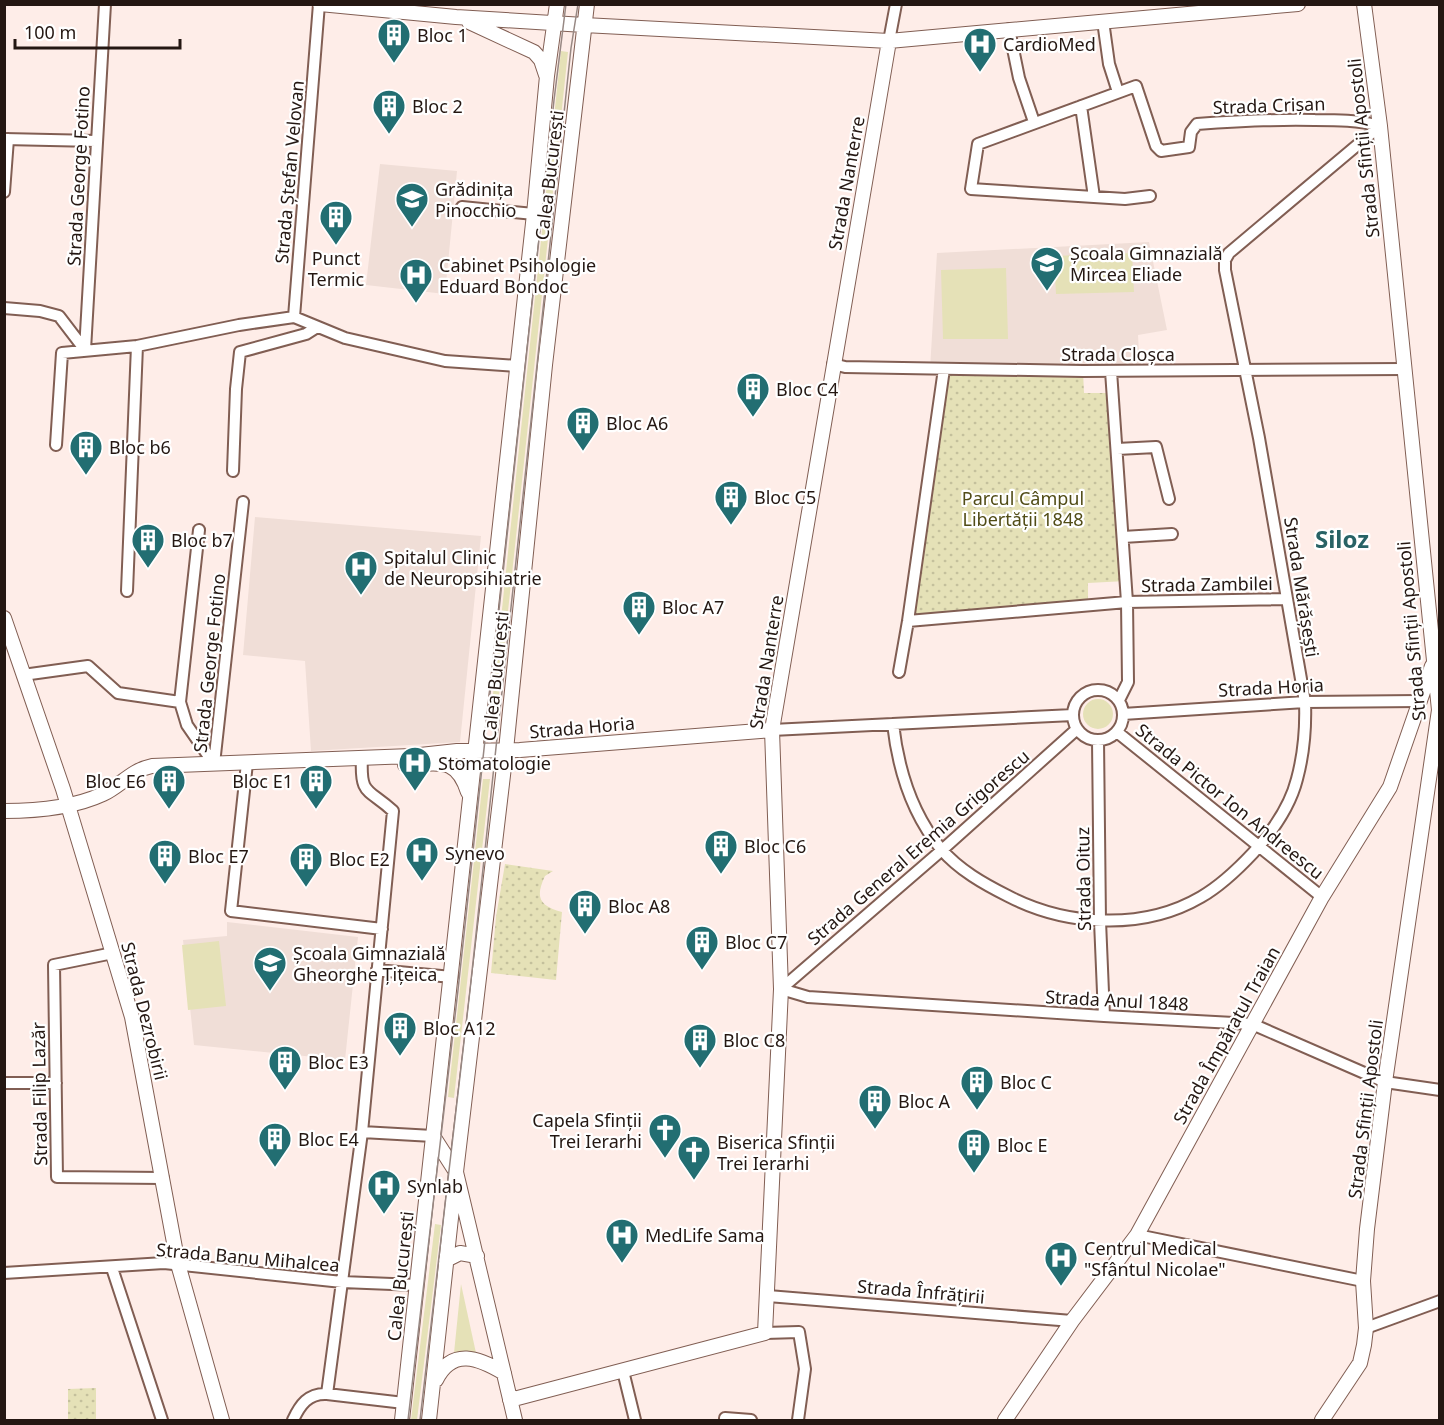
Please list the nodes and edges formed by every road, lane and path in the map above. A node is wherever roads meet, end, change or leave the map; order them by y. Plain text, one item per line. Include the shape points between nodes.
1 (105, 4) edge
2 (320, 4) edge
3 (557, 4) edge
4 (587, 4) edge
5 (896, 4) edge
6 (1298, 4) edge
7 (1364, 4) edge
8 (1276, 6) edge
9 (456, 17) junction
10 (1103, 21) junction
11 (554, 23) junction
12 (584, 25) junction
13 (1009, 29) junction
14 (889, 40) junction
15 (547, 76) junction
16 (1118, 92) junction
17 (1081, 106) junction
18 (1034, 122) junction
19 (1380, 126) junction
20 (6, 139) edge
21 (96, 141) junction
22 (4, 192) edge
23 (1150, 196) dead end
24 (1094, 197) junction
25 (462, 207) dead end
26 (534, 214) junction
27 (4, 308) edge
28 (294, 317) junction
29 (317, 327) junction
30 (137, 346) junction
31 (84, 350) junction
32 (833, 364) junction
33 (517, 366) junction
34 (944, 369) junction
35 (1404, 369) junction
36 (1111, 371) junction
37 (1247, 372) junction
38 (56, 445) dead end
39 (1117, 449) junction
40 (233, 471) dead end
41 (1169, 499) dead end
42 (243, 502) dead end
43 (199, 530) dead end
44 (1172, 534) dead end
45 (1123, 537) junction
46 (127, 591) dead end
47 (1287, 599) junction
48 (1127, 602) junction
49 (4, 618) edge
50 (909, 621) junction
51 (1440, 647) edge
52 (1434, 661) junction
53 (899, 672) dead end
54 (23, 675) junction
55 (1119, 700) junction
56 (1420, 701) junction
57 (180, 702) junction
58 (1305, 702) junction
59 (1123, 714) junction
60 (1073, 715) junction
61 (893, 724) junction
62 (1077, 729) junction
63 (772, 730) junction
64 (1117, 732) junction
65 (1098, 740) junction
66 (506, 750) junction
67 (475, 751) junction
68 (362, 758) junction
69 (247, 762) junction
70 (214, 764) junction
71 (470, 797) junction
72 (68, 805) junction
73 (4, 811) edge
74 (1259, 846) junction
75 (942, 850) junction
76 (1322, 897) junction
77 (1100, 921) junction
78 (382, 929) junction
79 (113, 953) junction
80 (377, 970) junction
81 (452, 976) junction
82 (780, 989) junction
83 (1104, 1017) junction
84 (1252, 1024) junction
85 (1385, 1082) junction
86 (4, 1083) edge
87 (56, 1083) junction
88 (1440, 1090) edge
89 (362, 1132) junction
90 (433, 1136) junction
91 (456, 1172) junction
92 (163, 1178) junction
93 (424, 1213) junction
94 (451, 1216) junction
95 (1137, 1235) junction
96 (477, 1256) junction
97 (446, 1260) junction
98 (178, 1264) junction
99 (112, 1268) junction
100 (4, 1273) edge
101 (1363, 1281) junction
102 (342, 1282) junction
103 (417, 1285) junction
104 (768, 1296) junction
105 (1440, 1301) edge
106 (1072, 1321) junction
107 (1366, 1328) junction
108 (765, 1333) junction
109 (623, 1371) junction
110 (504, 1373) junction
111 (434, 1384) junction
112 (327, 1394) junction
113 (510, 1400) junction
114 (404, 1403) junction
115 (162, 1420) edge
116 (222, 1420) edge
117 (293, 1420) edge
118 (402, 1420) edge
119 (429, 1420) edge
120 (515, 1420) edge
121 (635, 1420) edge
122 (725, 1420) edge
123 (751, 1420) edge
124 (798, 1420) edge
125 (1005, 1420) edge
126 (1322, 1420) edge

1 - 21 street, Strada George Fotino
2 - 9 street
2 - 28 street, Strada Ștefan Velovan
3 - 11 street, Calea București
4 - 12 street, Calea București
5 - 14 street
6 - 8 street
7 - 19 street, Strada Sfinții Apostoli
8 - 10 street
9 - 11 street
9 - 15 street via 534,52
10 - 13 street
10 - 16 street via 1109,64
11 - 12 street
11 - 15 street, Calea București
12 - 14 street
12 - 66 street, Calea București
13 - 14 street
13 - 18 street via 1019,78
14 - 32 street, Strada Nanterre
15 - 26 street, Calea București
16 - 17 street
16 - 19 street, Strada Crișan via 1136,86 1161,151 1189,147 1191,132 1197,124 1264,119 1345,120
17 - 18 street
17 - 24 street
18 - 24 street via 978,144 972,189
19 - 35 street, Strada Sfinții Apostoli
19 - 37 street, Strada Mărășești via 1225,260
20 - 21 street
20 - 22 street
21 - 31 street, Strada George Fotino
23 - 24 street
25 - 26 street
26 - 33 street, Calea București
27 - 31 street via 59,316
28 - 29 street
28 - 30 street
29 - 33 street via 345,338 446,361
29 - 40 street via 306,334 240,352
30 - 31 street
30 - 46 street
31 - 38 street via 62,353
32 - 34 street, Strada Cloșca
32 - 63 street, Strada Nanterre
33 - 67 street, Calea București
34 - 36 street, Strada Cloșca
34 - 50 street
35 - 37 street, Strada Cloșca
35 - 52 street, Strada Sfinții Apostoli
36 - 37 street, Strada Cloșca
36 - 39 street
37 - 47 street, Strada Mărășești
39 - 41 street via 1156,447
39 - 45 street
42 - 70 street, Strada George Fotino
43 - 57 street, Strada George Fotino
44 - 45 street
45 - 48 street
47 - 48 street, Strada Zambilei
47 - 58 street, Strada Mărășești
48 - 50 street, Strada Zambilei
48 - 55 street via 1128,682
49 - 54 street, Strada Dezrobirii
50 - 53 street
51 - 52 street, Strada Împăratul Traian
52 - 56 street, Strada Împăratul Traian
52 - 85 street, Strada Sfinții Apostoli via 1439,711
54 - 57 street via 88,666 118,693
54 - 72 street, Strada Dezrobirii
55 - 59 street
55 - 60 street via 1106,691 1090,691 1077,700
56 - 58 street, Strada Horia
56 - 76 street, Strada Împăratul Traian via 1390,787
57 - 70 street, Strada George Fotino via 187,725
58 - 59 street, Strada Horia
58 - 74 street, Strada Mărășești via 1306,736 1297,781 1283,812
59 - 64 street
60 - 61 street, Strada Horia
60 - 62 street
61 - 63 street, Strada Horia
61 - 75 street, Strada Mărășești via 904,778 926,828
62 - 65 street
62 - 75 street, Strada General Eremia Grigorescu
63 - 66 street, Strada Horia
63 - 82 street, Strada Nanterre
64 - 65 street
64 - 74 street, Strada Pictor Ion Andreescu
65 - 77 street, Strada Oituz
66 - 67 street, Strada Horia
66 - 91 street, Calea București
67 - 68 street, Strada Horia
67 - 71 street, Calea București
68 - 69 street, Strada Horia
68 - 71 street via 375,765 449,765 459,771
68 - 78 street via 365,788 393,811
69 - 70 street, Strada Horia
69 - 78 street via 231,911
70 - 72 street, Strada Horia via 143,768 106,793
71 - 81 street, Calea București
72 - 73 street, Strada Horia
72 - 79 street, Strada Dezrobirii
74 - 76 street, Strada Pictor Ion Andreescu
74 - 77 street, Strada Mărășești via 1221,882 1180,907 1144,917
75 - 77 street, Strada Mărășești via 986,885 1037,910
75 - 82 street, Strada General Eremia Grigorescu
76 - 84 street, Strada Împăratul Traian
77 - 83 street, Strada Oituz
78 - 80 street
79 - 87 street, Strada Filip Lazăr via 54,964
79 - 92 street, Strada Dezrobirii via 137,1041
80 - 81 street
80 - 89 street
81 - 90 street, Calea București
82 - 83 street, Strada Anul 1848 via 808,997
82 - 104 street, Strada Nanterre
83 - 84 street, Strada Anul 1848
84 - 85 street, Strada Anul 1848
84 - 95 street, Strada Împăratul Traian
85 - 88 street, Strada Anul 1848
85 - 101 street, Strada Sfinții Apostoli
86 - 87 street
87 - 92 street, Strada Filip Lazăr via 57,1177
89 - 90 street
89 - 102 street
90 - 91 street
90 - 93 street, Calea București
91 - 94 street, Calea București
91 - 96 street
92 - 98 street, Strada Dezrobirii
93 - 94 street
93 - 103 street, Calea București
94 - 97 street, Calea București
95 - 101 street
95 - 106 street, Strada Împăratul Traian
96 - 97 street via 460,1253
96 - 110 street
97 - 111 street, Calea București
98 - 99 street, Strada Banu Mihalcea
98 - 102 street, Strada Banu Mihalcea
98 - 116 street, Strada Dezrobirii
99 - 100 street, Strada Banu Mihalcea
99 - 115 street
101 - 107 street, Strada Sfinții Apostoli
102 - 103 street, Strada Banu Mihalcea
102 - 112 street
103 - 114 street, Calea București
104 - 106 street, Strada Înfrățirii
104 - 108 street, Strada Nanterre
105 - 107 street
106 - 125 street, Strada Împăratul Traian
107 - 126 street, Strada Sfinții Apostoli via 1360,1363
108 - 109 street
108 - 124 street via 799,1332 805,1368
109 - 113 street
109 - 121 street
110 - 111 street via 473,1359 455,1360 443,1367
110 - 113 street
111 - 119 street, Calea București
112 - 114 street
112 - 117 street via 308,1398
113 - 120 street
114 - 118 street, Calea București
122 - 123 street

